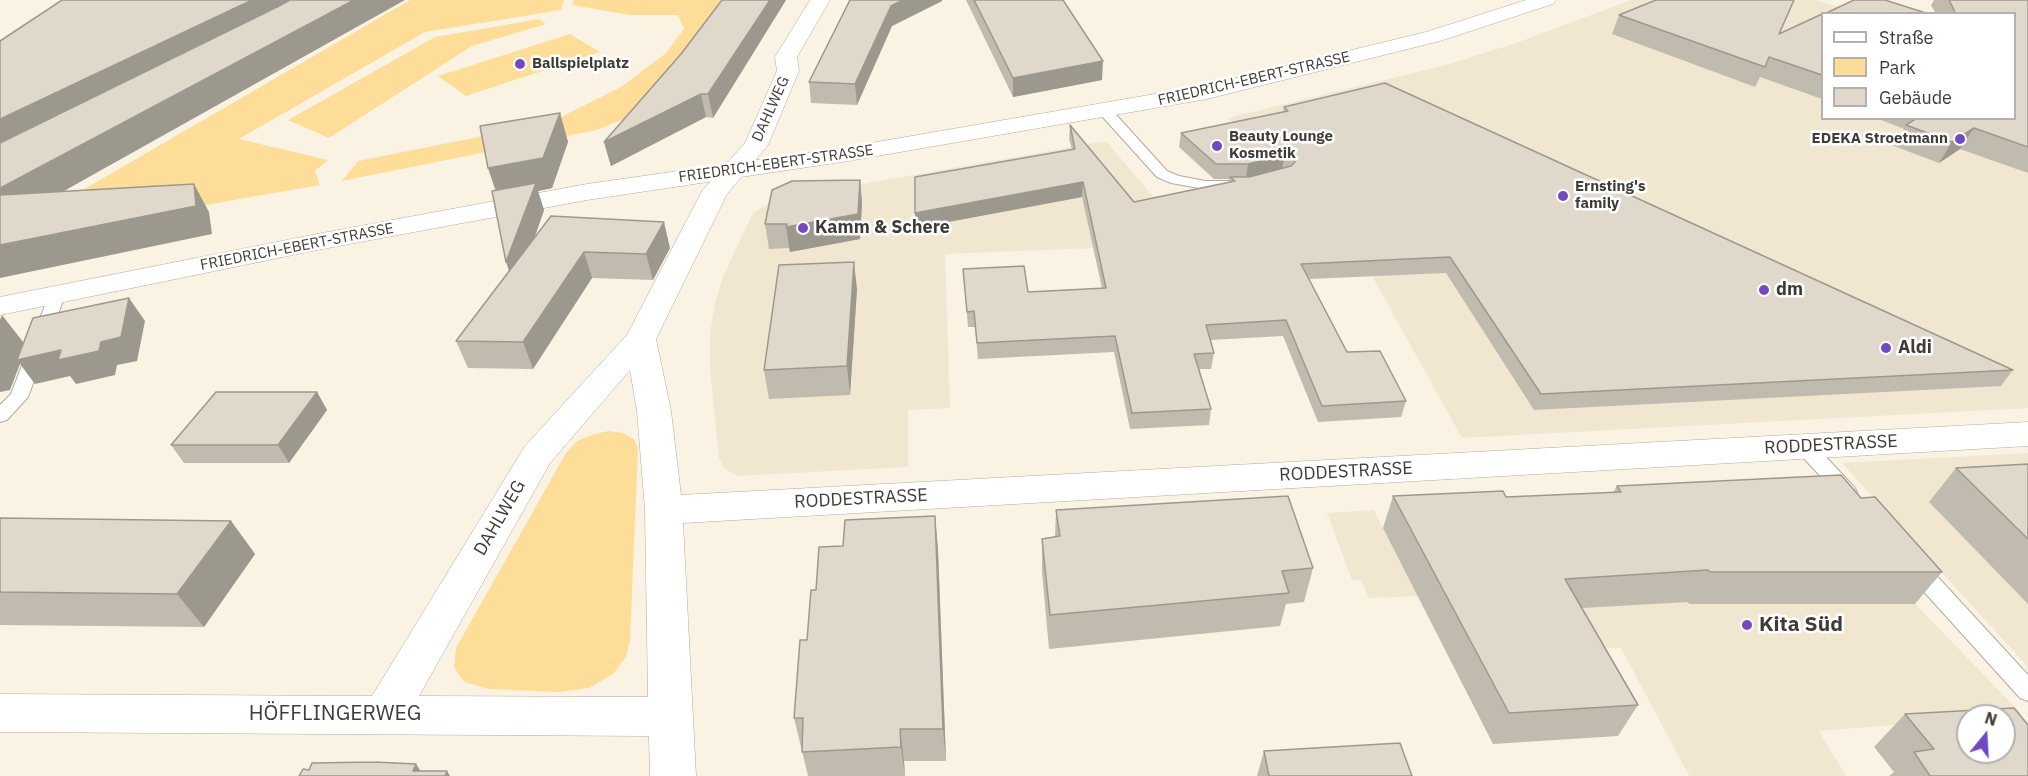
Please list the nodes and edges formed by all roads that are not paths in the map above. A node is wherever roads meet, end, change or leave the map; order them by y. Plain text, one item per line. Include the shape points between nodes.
1 (820, 0) edge
2 (1546, 0) edge
3 (1105, 111) junction
4 (734, 170) junction
5 (1255, 183) edge
6 (57, 295) junction
7 (0, 306) edge
8 (640, 339) junction
9 (0, 416) edge
10 (2028, 434) edge
11 (1804, 446) junction
12 (1860, 507) edge
13 (664, 510) junction
14 (1900, 551) edge
15 (2028, 691) edge
16 (0, 713) edge
17 (386, 714) junction
18 (670, 717) junction
19 (673, 776) edge

1 - 4 street, DAHLWEG via 786,57 788,71 756,145
2 - 3 street, FRIEDRICH-EBERT-STRASSE via 1412,42 1207,92
3 - 4 street, FRIEDRICH-EBERT-STRASSE
3 - 5 lane via 1162,174 1205,185
4 - 6 street, FRIEDRICH-EBERT-STRASSE via 575,194
4 - 8 street, DAHLWEG via 716,191
6 - 7 street, FRIEDRICH-EBERT-STRASSE
6 - 9 lane via 19,397
8 - 13 street via 654,411
8 - 17 street, DAHLWEG via 537,455
10 - 11 street, RODDESTRASSE
11 - 12 lane
11 - 13 street, RODDESTRASSE
13 - 18 street
14 - 15 lane
16 - 17 street, HÖFFLINGERWEG
17 - 18 street, HÖFFLINGERWEG
18 - 19 street

